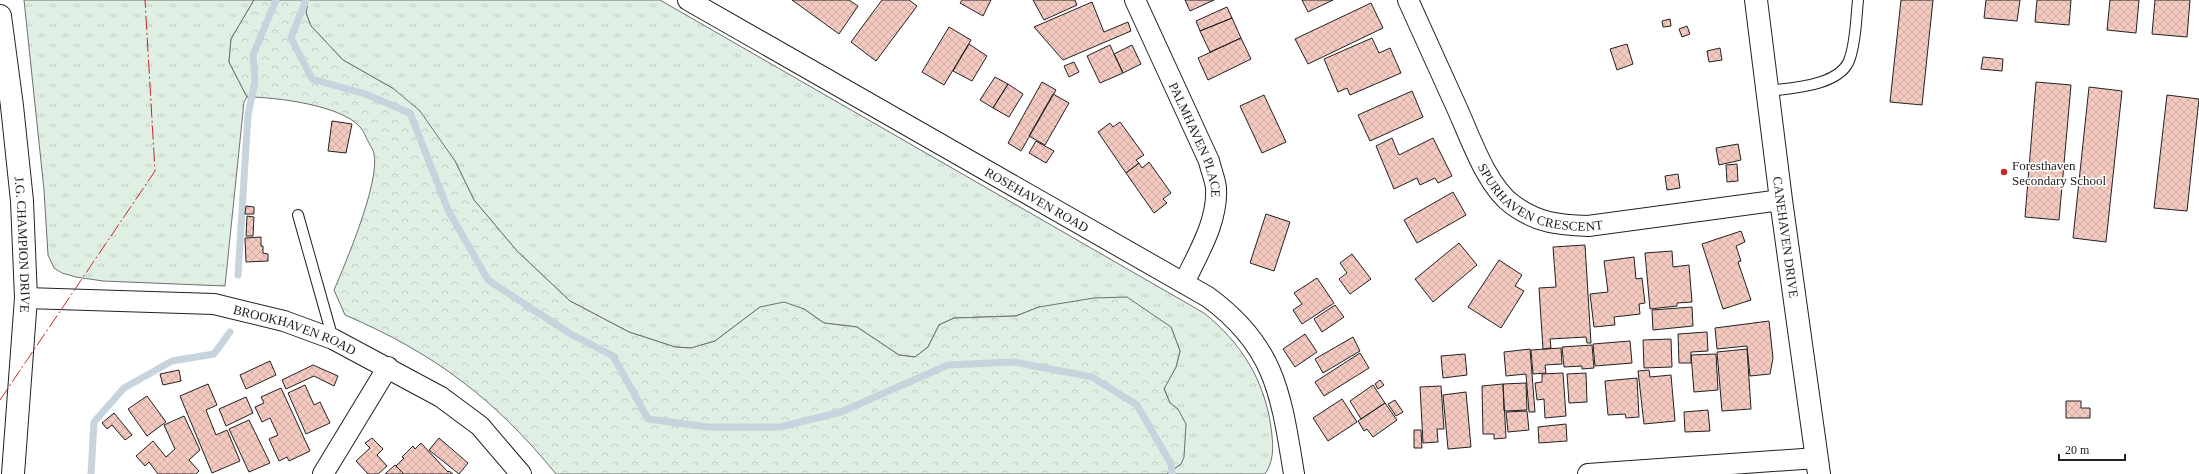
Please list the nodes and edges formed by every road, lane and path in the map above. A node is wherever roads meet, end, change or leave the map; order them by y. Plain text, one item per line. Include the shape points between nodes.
1 (688, 0) edge
2 (1135, 0) edge
3 (1408, 0) edge
4 (1756, 0) edge
5 (1858, 0) edge
6 (0, 16) edge
7 (1768, 91) junction
8 (1781, 200) junction
9 (298, 214) dead end
10 (1184, 283) junction
11 (26, 298) junction
12 (333, 338) junction
13 (388, 367) junction
14 (1818, 466) edge
15 (13, 474) edge
16 (324, 474) edge
17 (521, 474) edge
18 (1294, 474) edge
19 (1588, 474) edge

1 - 10 street, ROSEHAVEN ROAD
2 - 10 street, PALMHAVEN PLACE via 1209,161 1216,187 1215,211 1211,224
3 - 8 street, SPURHAVEN CRESCENT via 1480,160 1498,190 1512,205 1534,218 1557,225 1588,226
4 - 7 street, CANEHAVEN DRIVE
5 - 7 lane via 1850,59 1844,69 1810,86
6 - 11 street, J.G. CHAMPION DRIVE via 22,201
7 - 8 street, CANEHAVEN DRIVE
8 - 14 street, CANEHAVEN DRIVE
9 - 12 lane
10 - 18 street, ROSEHAVEN ROAD via 1229,313 1252,338 1264,356 1280,395
11 - 12 street, BROOKHAVEN ROAD via 214,304 284,321
11 - 15 street, J.G. CHAMPION DRIVE
12 - 13 street, BROOKHAVEN ROAD
13 - 16 street
13 - 17 street, BROOKHAVEN ROAD via 441,397 480,426
14 - 19 street

